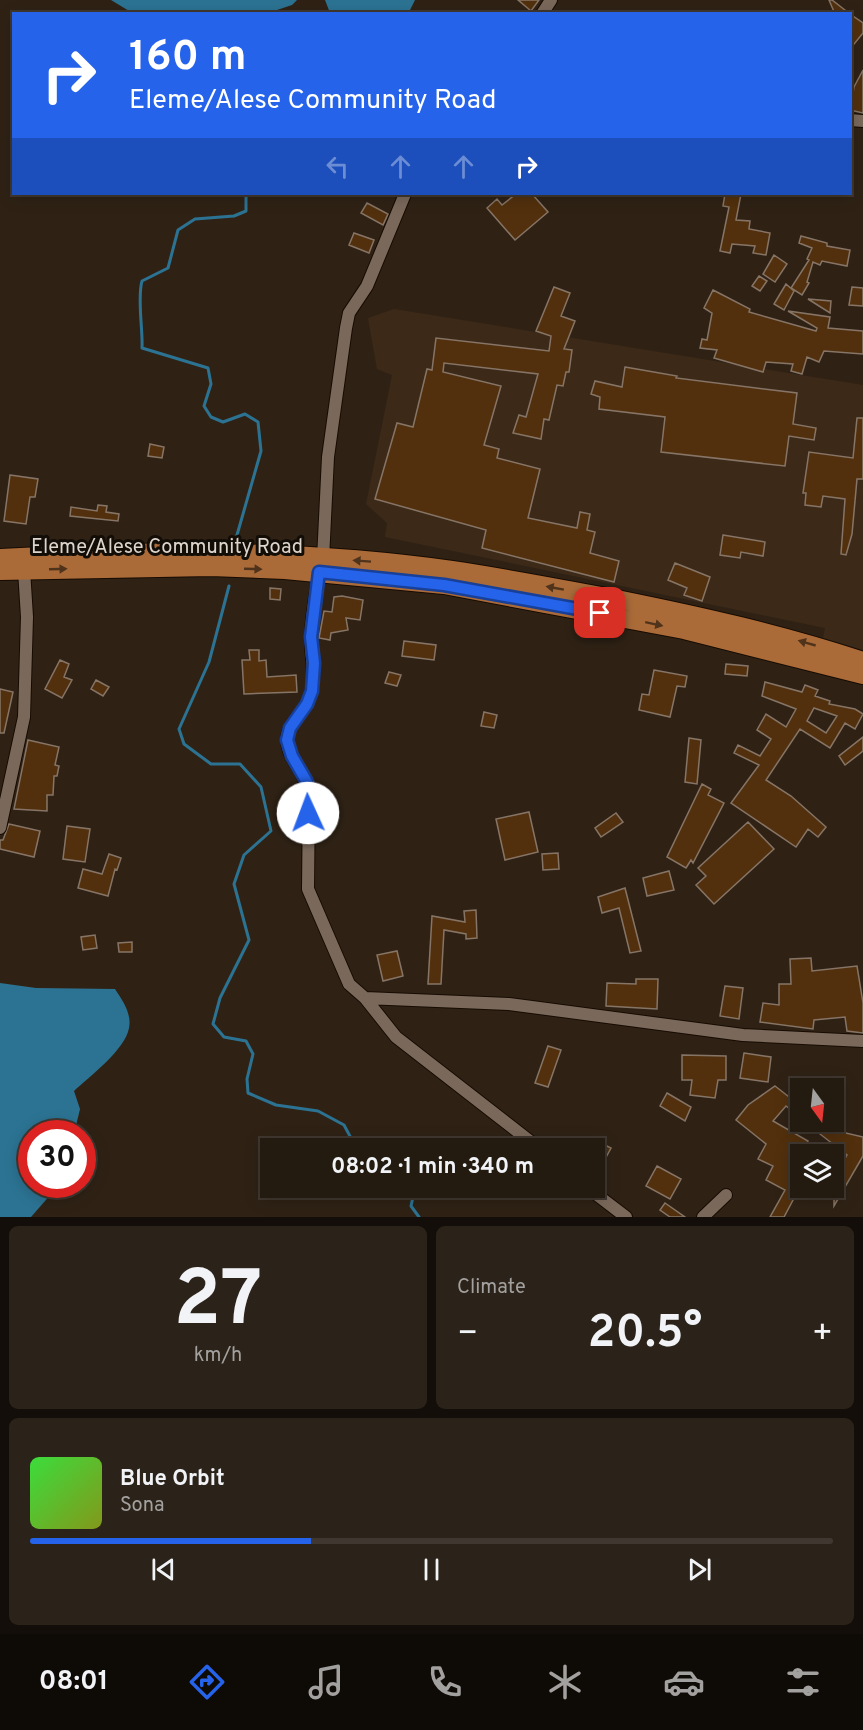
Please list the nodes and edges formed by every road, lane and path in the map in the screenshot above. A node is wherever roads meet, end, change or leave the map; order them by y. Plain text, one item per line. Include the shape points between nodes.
1 (405, 195) edge
2 (0, 558) edge
3 (321, 566) junction
4 (24, 570) junction
5 (0, 571) edge
6 (863, 661) edge
7 (863, 675) edge
8 (0, 828) edge
9 (365, 998) junction
10 (863, 1041) edge
11 (526, 1138) edge
12 (726, 1195) dead end
13 (601, 1198) edge
14 (626, 1217) edge
15 (703, 1217) edge

1 - 3 street via 366,286 349,313 334,401
2 - 3 main road, Eleme/Alese Community Road via 210,553
4 -> 3 main road, Eleme/Alese Community Road
6 -> 3 main road, Eleme/Alese Community Road via 761,630 584,593 452,570
3 -> 7 main road, Eleme/Alese Community Road via 526,598 684,630
3 - 9 street via 311,637 312,691 287,740 309,792 310,897 349,984
4 - 5 main road, Eleme/Alese Community Road
4 - 8 street via 24,717
9 - 10 street via 509,1004 753,1036
9 - 11 street via 396,1037
12 - 15 street
13 - 14 street

